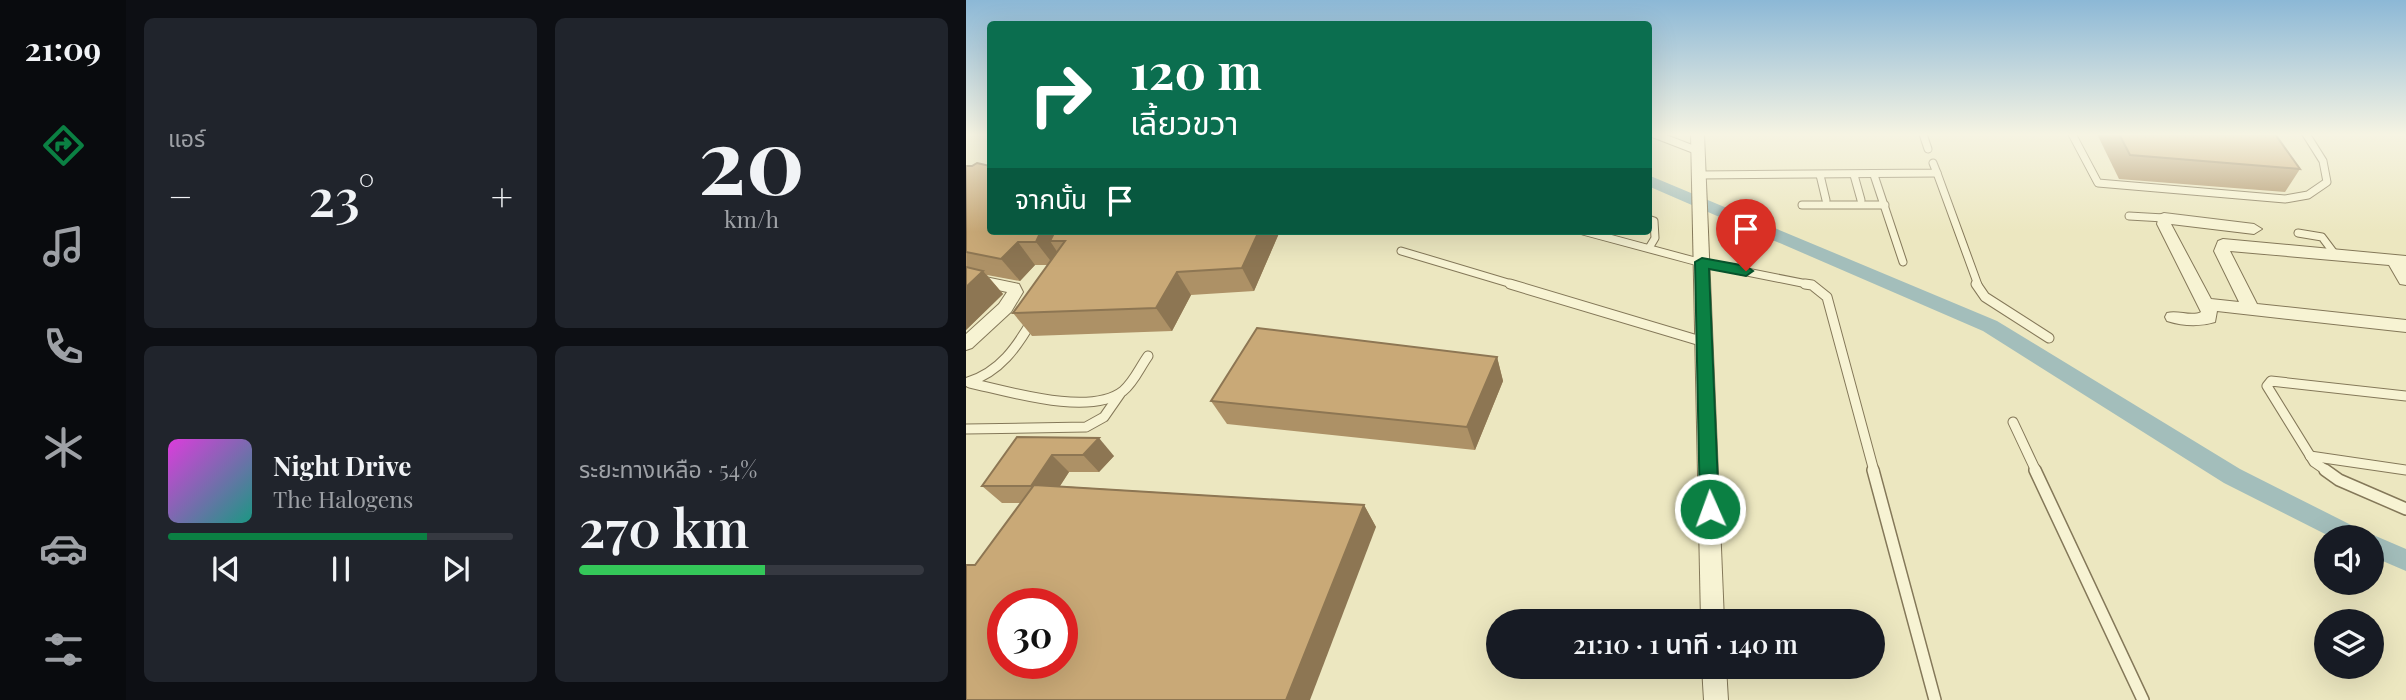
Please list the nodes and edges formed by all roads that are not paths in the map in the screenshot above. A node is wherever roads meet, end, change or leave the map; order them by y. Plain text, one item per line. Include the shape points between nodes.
1 (1699, 167) edge
2 (1934, 167) edge
3 (2089, 167) edge
4 (2324, 167) edge
5 (1937, 173) junction
6 (1820, 175) junction
7 (1854, 175) junction
8 (1874, 175) junction
9 (1699, 176) junction
10 (1861, 200) dead end
11 (1826, 201) dead end
12 (1802, 205) dead end
13 (1885, 205) junction
14 (2129, 216) dead end
15 (2164, 218) junction
16 (1652, 220) edge
17 (2254, 229) dead end
18 (2298, 233) dead end
19 (1598, 235) edge
20 (1648, 248) junction
21 (1401, 251) dead end
22 (2334, 253) junction
23 (2400, 260) edge
24 (1702, 262) junction
25 (1903, 262) dead end
26 (966, 278) edge
27 (2406, 280) edge
28 (2205, 304) junction
29 (2250, 307) junction
30 (1038, 308) edge
31 (2174, 317) dead end
32 (2406, 326) edge
33 (2049, 338) dead end
34 (1704, 342) junction
35 (966, 344) edge
36 (1148, 356) dead end
37 (968, 382) edge
38 (1121, 393) junction
39 (2406, 396) edge
40 (2013, 422) dead end
41 (966, 429) edge
42 (2310, 456) junction
43 (2406, 470) edge
44 (2406, 509) edge
45 (1713, 609) edge
46 (1715, 679) edge
47 (1716, 700) edge
48 (1935, 700) edge
49 (2143, 700) edge

1 - 9 street
2 - 5 lane
3 - 4 lane via 2098,183 2284,199 2307,196 2327,182
5 - 8 lane
5 - 33 lane via 1985,297
6 - 7 lane
6 - 9 lane
6 - 11 lane
7 - 8 lane
7 - 10 lane
8 - 13 lane
9 - 24 street
12 - 13 lane
13 - 25 lane
14 - 15 lane
15 - 17 street
15 - 28 street
16 - 20 lane via 1656,232
18 - 22 lane via 2322,237
19 - 20 lane
20 - 24 lane
21 - 34 lane
22 - 23 street
22 - 29 street via 2222,244
23 - 27 street
24 - 34 street
24 - 48 lane via 1812,285 1830,301
26 - 35 street via 1015,292 1005,308
28 - 29 street
28 - 31 street via 2209,318
29 - 32 street
30 - 37 lane via 1007,360
34 - 45 street
36 - 38 lane
37 - 38 lane via 1050,400 1083,401
38 - 41 lane via 1104,417 1086,427
39 - 42 lane via 2272,381 2267,386
40 - 49 lane
42 - 43 lane
42 - 44 lane via 2339,480
46 - 47 street

